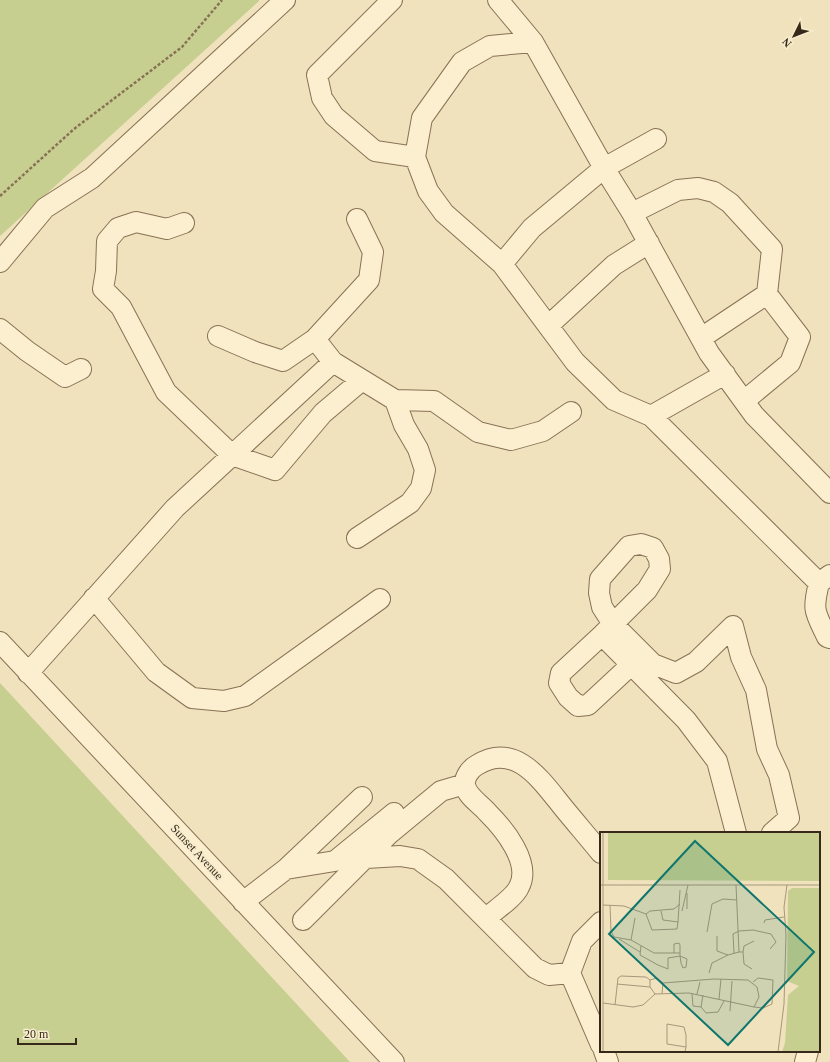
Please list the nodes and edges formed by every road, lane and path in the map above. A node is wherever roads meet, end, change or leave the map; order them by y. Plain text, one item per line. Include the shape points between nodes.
1 (222, 0) edge
2 (285, 0) edge
3 (392, 0) edge
4 (498, 0) edge
5 (534, 42) junction
6 (656, 139) dead end
7 (415, 157) junction
8 (604, 168) junction
9 (0, 196) edge
10 (632, 213) junction
11 (357, 219) dead end
12 (184, 223) dead end
13 (649, 243) junction
14 (0, 262) edge
15 (502, 264) junction
16 (767, 294) junction
17 (548, 326) junction
18 (0, 329) edge
19 (218, 336) dead end
20 (701, 338) junction
21 (315, 339) junction
22 (332, 362) junction
23 (81, 369) dead end
24 (725, 374) junction
25 (362, 380) junction
26 (395, 400) junction
27 (744, 401) junction
28 (571, 412) dead end
29 (651, 416) junction
30 (232, 455) junction
31 (830, 493) edge
32 (357, 538) dead end
33 (824, 579) edge
34 (94, 598) junction
35 (380, 599) dead end
36 (607, 630) junction
37 (830, 638) edge
38 (0, 642) edge
39 (631, 665) junction
40 (28, 672) junction
41 (676, 673) junction
42 (658, 692) junction
43 (465, 784) junction
44 (362, 797) dead end
45 (394, 813) dead end
46 (736, 832) edge
47 (773, 832) edge
48 (600, 852) edge
49 (366, 858) junction
50 (286, 869) junction
51 (243, 902) junction
52 (486, 918) junction
53 (303, 920) dead end
54 (600, 923) edge
55 (570, 973) junction
56 (600, 1043) edge
57 (604, 1052) edge
58 (808, 1052) edge
59 (394, 1062) edge
60 (608, 1062) edge
61 (805, 1062) edge

1 - 9 path via 182,47 74,129
2 - 14 street via 92,178 45,208
3 - 7 street via 317,76 322,98 334,116 375,151
4 - 5 street
5 - 7 street via 490,46 462,62 422,118
5 - 8 street
6 - 8 street
7 - 15 street via 428,191 444,213
8 - 10 street
8 - 15 street via 532,228
10 - 13 street
10 - 16 street via 678,190 698,188 714,192 730,203 772,249
11 - 21 street via 373,252 369,280
12 - 30 street via 168,229 136,222 118,228 107,242 103,289 121,307 166,392
13 - 17 street via 614,265
13 - 20 street
15 - 17 street
16 - 20 street
16 - 27 street via 800,337 790,363
17 - 29 street via 575,362 614,400
18 - 23 street via 64,377
19 - 21 street via 283,361
20 - 24 street
21 - 22 street
22 - 25 street
22 - 30 street
24 - 27 street
24 - 29 street
25 - 26 street
25 - 30 street via 322,413 275,470
26 - 28 street via 434,401 478,432 511,440 543,431
26 - 32 street via 404,424 418,449 424,470 421,488 410,503
27 - 31 street via 754,415
29 - 33 street
30 - 34 street via 175,508
33 - 37 street via 814,602 816,615 827,637
34 - 35 street via 156,672 192,698 224,701 245,696
34 - 40 street
36 - 39 street
36 - 39 street via 561,673 558,683 568,698 578,706 588,705
36 - 41 street via 654,664
38 - 40 street, Sunset Avenue
39 - 42 street
40 - 51 street, Sunset Avenue
41 - 42 street
41 - 47 street via 696,662 733,626 741,657 756,690 767,749 779,776 789,818
42 - 46 street via 686,720 717,761
43 - 48 street via 467,774 475,765 484,761 503,757 519,762 536,774
43 - 49 street via 442,791 389,834
43 - 52 street via 471,796 510,841 522,867 519,888
44 - 50 street
45 - 50 street via 335,861
49 - 52 street via 400,856 418,859 446,879
49 - 53 street
50 - 51 street
51 - 59 street, Sunset Avenue
52 - 55 street via 535,968 549,975
54 - 55 street via 582,942
55 - 56 street
57 - 60 street
58 - 61 street

